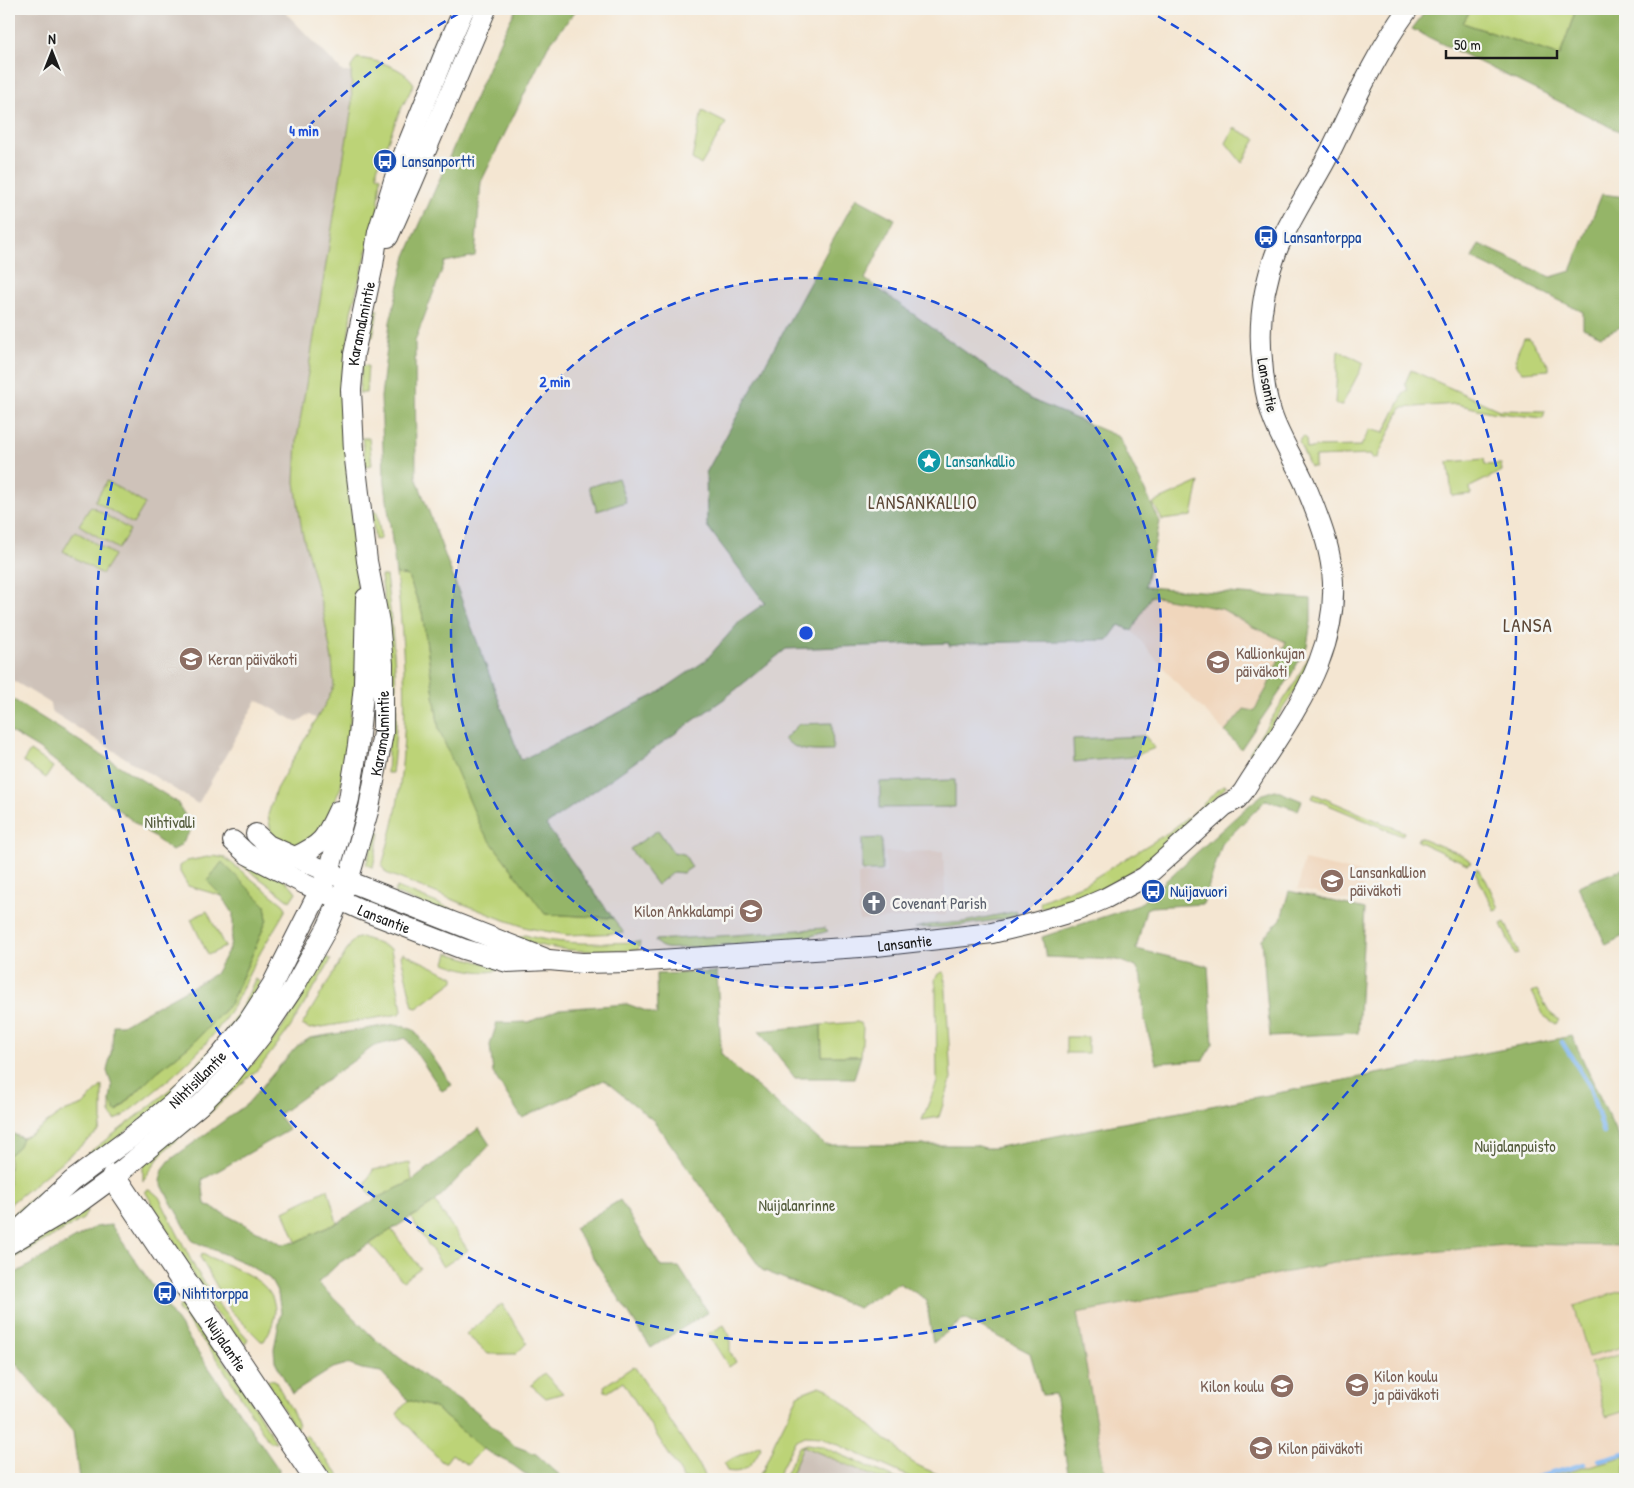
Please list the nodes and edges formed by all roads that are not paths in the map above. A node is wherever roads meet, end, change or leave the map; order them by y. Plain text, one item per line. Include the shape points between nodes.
1 (464, 9) edge
2 (486, 9) edge
3 (1408, 9) edge
4 (373, 265) junction
5 (367, 561) junction
6 (353, 778) junction
7 (256, 834) dead end
8 (233, 841) dead end
9 (294, 857) junction
10 (329, 872) junction
11 (348, 881) junction
12 (320, 891) junction
13 (340, 901) junction
14 (548, 960) junction
15 (108, 1168) junction
16 (9, 1238) edge
17 (9, 1244) edge
18 (317, 1479) edge

1 - 4 street, Karamalmintie via 397,171 378,232
2 - 4 street, Karamalmintie via 412,184
3 - 14 street, Lansantie via 1372,65 1281,242 1263,301 1261,359 1272,414 1323,531 1332,570 1333,600 1331,624 1307,692 1237,799 1224,806 1145,877 1078,910 1030,924 992,932 876,946 629,962
4 - 5 street, Karamalmintie via 354,354 352,390 354,451
5 - 6 street, Karamalmintie via 364,684
5 - 11 street, Karamalmintie via 383,664 383,733 369,808
6 - 9 street, Karamalmintie via 328,832 316,847
6 - 10 street, Karamalmintie
7 - 9 street, Lansantie via 268,845
8 - 12 street, Lansantie via 248,854
9 - 10 street, Lansantie
10 - 11 street, Lansantie
10 - 12 street, Nihtisillantie
11 - 13 street, Karamalmintie
11 - 14 street, Lansantie
12 - 13 street, Lansantie
12 - 15 street, Nihtisillantie via 272,985 248,1022 216,1061 174,1103 130,1138
13 - 14 street, Lansantie via 507,962
13 - 15 street, Nihtisillantie via 294,987 230,1075 200,1105
15 - 16 street, Nihtisillantie via 72,1181
15 - 17 street, Nihtisillantie via 77,1204
15 - 18 main road, Nuijalantie

